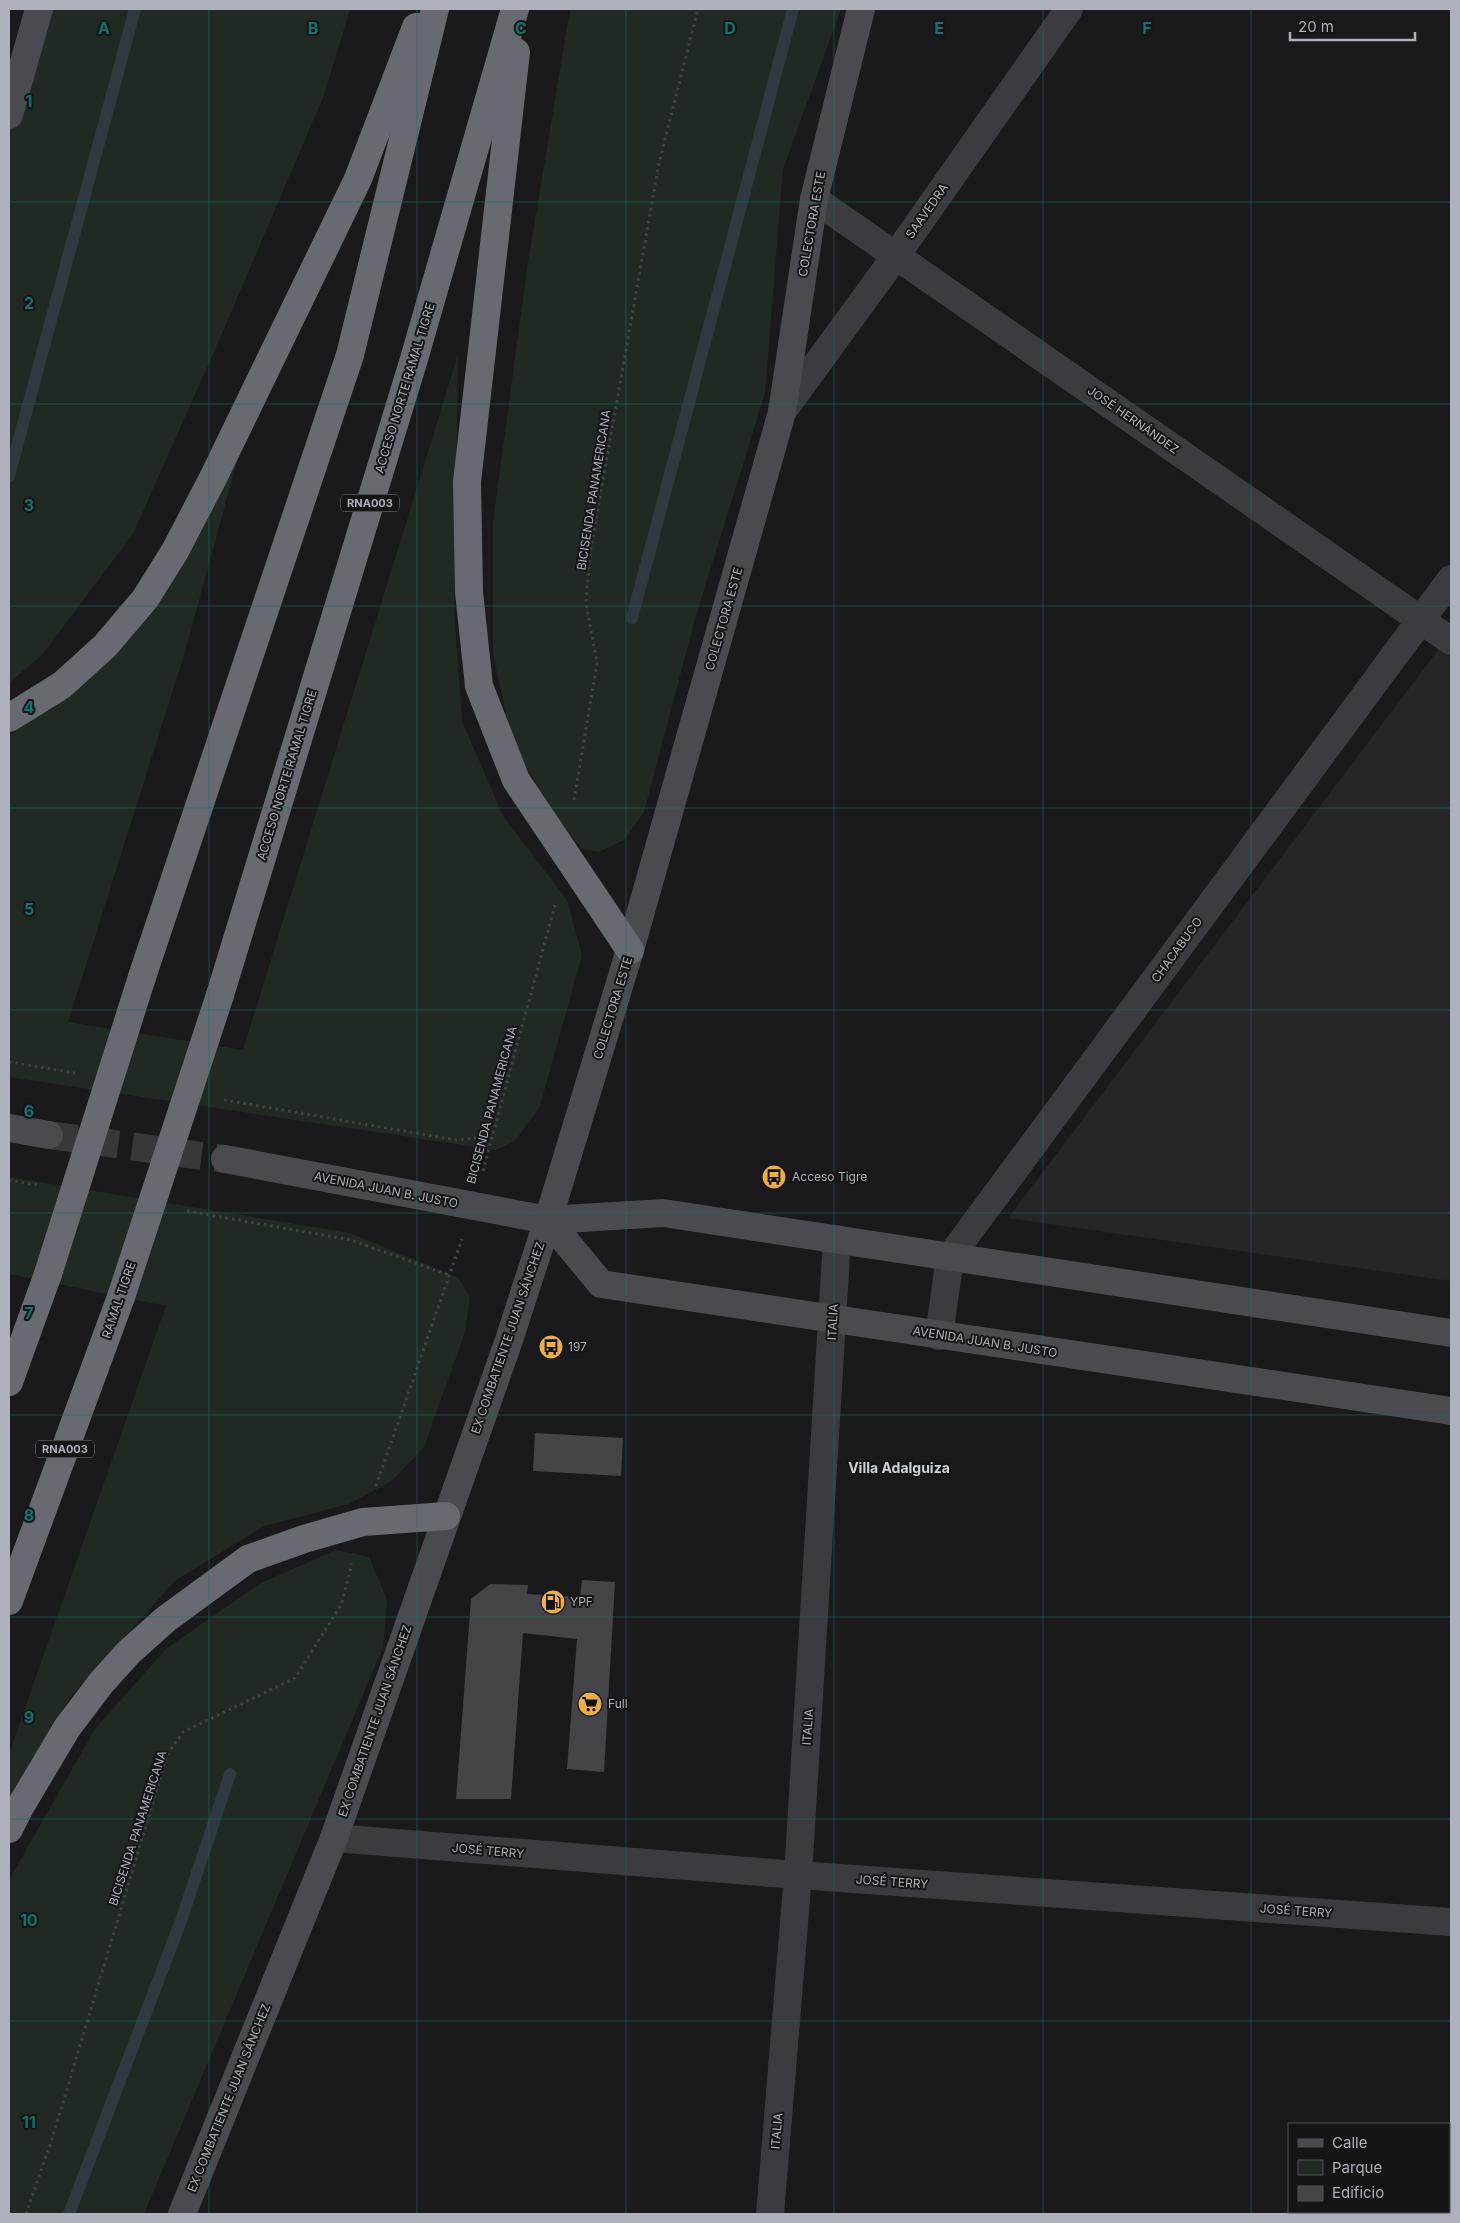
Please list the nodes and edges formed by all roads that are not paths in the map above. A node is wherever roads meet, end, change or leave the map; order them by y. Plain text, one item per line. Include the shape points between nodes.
1 (40, 9) edge
2 (422, 9) edge
3 (435, 9) edge
4 (515, 9) edge
5 (520, 9) edge
6 (861, 9) edge
7 (1069, 9) edge
8 (9, 115) edge
9 (814, 200) junction
10 (895, 257) junction
11 (782, 412) junction
12 (1451, 579) edge
13 (1421, 619) junction
14 (1451, 640) edge
15 (9, 718) edge
16 (630, 950) junction
17 (220, 995) joint
18 (9, 1128) edge
19 (48, 1135) tunnel mouth
20 (225, 1160) tunnel mouth
21 (548, 1220) junction
22 (837, 1239) junction
23 (950, 1257) junction
24 (833, 1318) junction
25 (1451, 1333) edge
26 (939, 1336) junction
27 (9, 1382) edge
28 (1451, 1411) edge
29 (446, 1516) junction
30 (9, 1601) edge
31 (9, 1829) edge
32 (334, 1838) junction
33 (798, 1875) junction
34 (1451, 1922) edge
35 (182, 2214) edge
36 (770, 2214) edge

1 - 8 street
2 - 15 highway via 358,179 175,551 145,599 105,646 62,684
3 - 27 highway, bridge via 350,355 142,977 48,1274
4 - 17 highway, ACCESO NORTE RAMAL TIGRE / RNA003 via 414,358
5 - 16 highway via 467,482 469,592 479,686 516,780
6 - 9 street, COLECTORA ESTE
7 - 10 street, SAAVEDRA
9 - 10 street, JOSÉ HERNÁNDEZ
9 - 11 street, COLECTORA ESTE
10 - 11 street, SAAVEDRA
10 - 13 street, JOSÉ HERNÁNDEZ
11 - 16 street, COLECTORA ESTE
12 - 13 street, CHACABUCO
13 - 14 street, JOSÉ HERNÁNDEZ
13 - 23 street, CHACABUCO
16 - 21 street, COLECTORA ESTE
17 - 30 highway, RAMAL TIGRE / RNA003, bridge via 121,1297
18 - 19 street
20 - 21 street, AVENIDA JUAN B. JUSTO
21 - 22 street, AVENIDA JUAN B. JUSTO via 662,1213
21 - 24 street, AVENIDA JUAN B. JUSTO via 601,1284
21 - 29 street, EX COMBATIENTE JUAN SÁNCHEZ
22 - 23 street, AVENIDA JUAN B. JUSTO
22 - 24 street, ITALIA
23 - 25 street, AVENIDA JUAN B. JUSTO
23 - 26 street, CHACABUCO
24 - 26 street, AVENIDA JUAN B. JUSTO
24 - 33 street, ITALIA
26 - 28 street, AVENIDA JUAN B. JUSTO
29 - 31 highway via 363,1522 248,1558 166,1619 129,1652 67,1728
29 - 32 street, EX COMBATIENTE JUAN SÁNCHEZ
32 - 33 street, JOSÉ TERRY
32 - 35 street, EX COMBATIENTE JUAN SÁNCHEZ
33 - 34 street, JOSÉ TERRY
33 - 36 street, ITALIA

